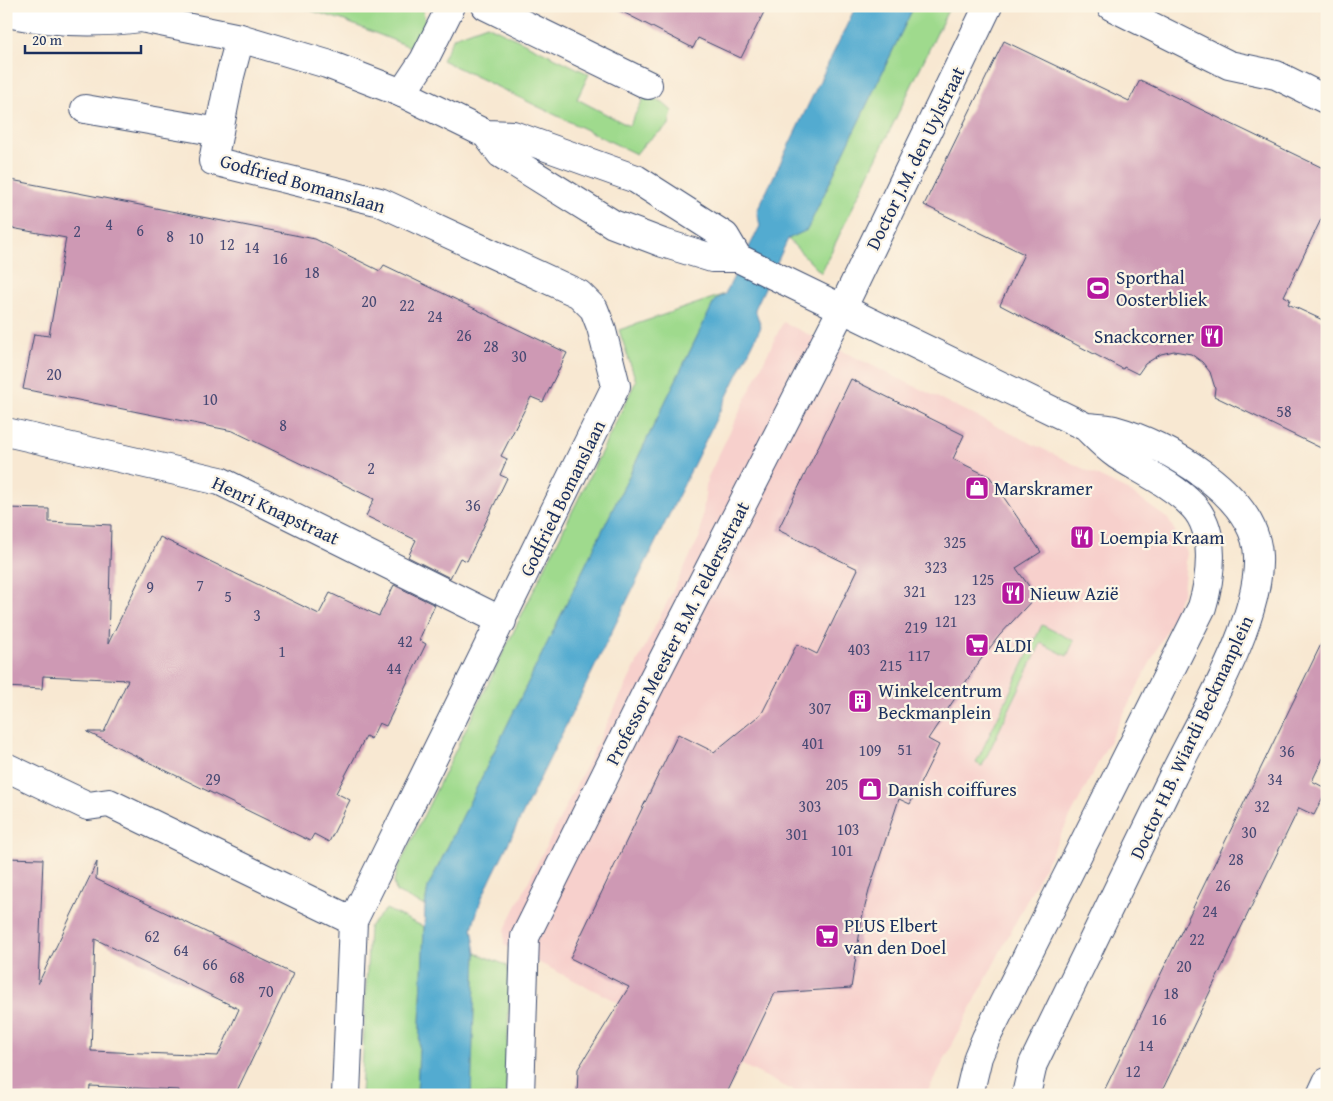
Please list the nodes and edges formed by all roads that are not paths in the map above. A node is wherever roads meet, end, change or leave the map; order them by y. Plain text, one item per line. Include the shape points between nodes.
1 (451, 6) edge
2 (486, 6) edge
3 (988, 6) edge
4 (1111, 6) edge
5 (132, 12) edge
6 (6, 13) edge
7 (240, 38) junction
8 (648, 85) dead end
9 (402, 93) junction
10 (1327, 100) edge
11 (85, 109) dead end
12 (219, 132) junction
13 (486, 134) junction
14 (738, 258) junction
15 (842, 310) junction
16 (1086, 426) junction
17 (6, 432) edge
18 (502, 622) junction
19 (6, 767) edge
20 (353, 921) junction
21 (1327, 1082) edge
22 (346, 1095) edge
23 (520, 1095) edge
24 (969, 1095) edge
25 (1026, 1095) edge
26 (1321, 1095) edge

1 - 9 street via 424,60
2 - 8 street
3 - 15 street, Doctor J.M. den Uylstraat
4 - 10 street via 1230,64 1276,75
5 - 6 street via 107,23
5 - 7 street
7 - 9 street via 327,64
7 - 12 street, Godfried Bomanslaan
9 - 13 street
11 - 12 street, Godfried Bomanslaan
12 - 18 street, Godfried Bomanslaan via 213,161 380,202 579,294 594,309 616,386
13 - 14 street via 501,154 614,224 712,258
13 - 14 street via 513,135 636,179 725,236
14 - 15 street, Doctor H.B. Wiardi Beckmanplein
15 - 16 street, Doctor H.B. Wiardi Beckmanplein
15 - 23 street, Professor Meester B.M. Teldersstraat via 652,680 525,938
16 - 24 street, Doctor H.B. Wiardi Beckmanplein via 1110,450 1193,506 1203,520 1209,548 1210,579 1202,607 986,1038
16 - 25 street, Doctor H.B. Wiardi Beckmanplein via 1113,430 1179,457 1229,498 1253,534 1258,555 1257,584 1251,611 1220,681 1033,1064
17 - 18 street, Henri Knapstraat via 220,480
18 - 20 street, Godfried Bomanslaan
19 - 20 street via 88,806 109,803
20 - 22 street, Godfried Bomanslaan
21 - 26 street

